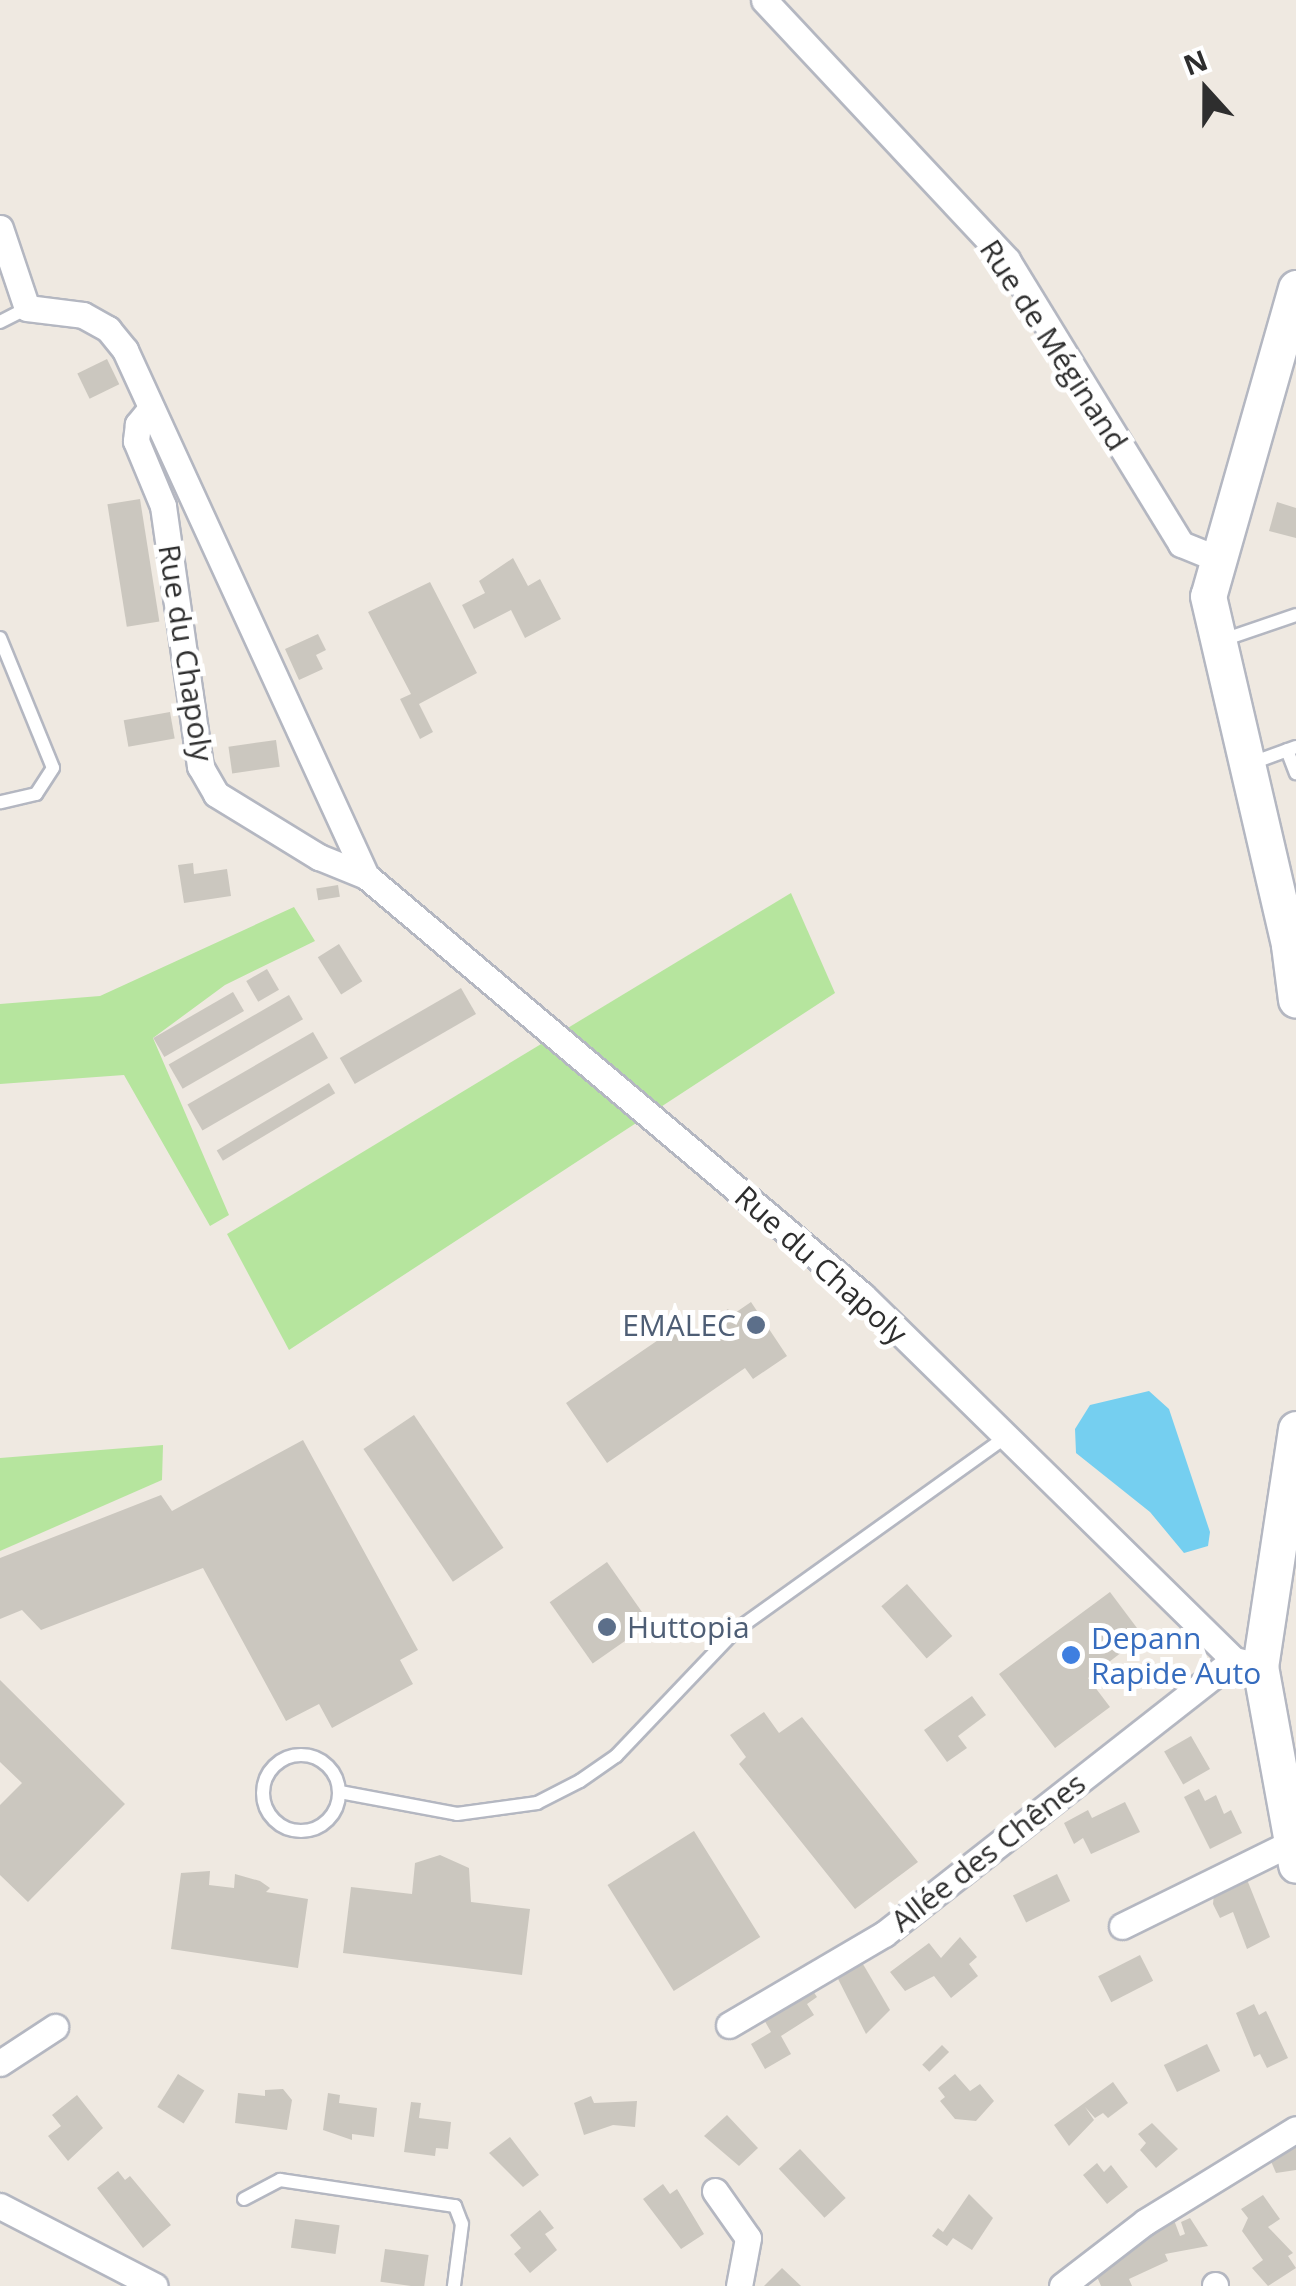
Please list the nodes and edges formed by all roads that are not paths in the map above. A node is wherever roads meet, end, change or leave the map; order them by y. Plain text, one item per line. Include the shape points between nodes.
1 (764, 0) edge
2 (0, 228) edge
3 (1296, 288) edge
4 (27, 308) junction
5 (0, 322) edge
6 (151, 408) junction
7 (1215, 558) junction
8 (1296, 614) edge
9 (0, 638) edge
10 (1214, 642) junction
11 (1292, 748) edge
12 (1245, 766) junction
13 (1296, 774) edge
14 (0, 802) edge
15 (366, 876) junction
16 (1296, 1000) edge
17 (1296, 1429) edge
18 (1005, 1438) junction
19 (1247, 1663) junction
20 (340, 1792) junction
21 (1293, 1854) edge
22 (1122, 1926) dead end
23 (729, 2026) dead end
24 (56, 2027) dead end
25 (0, 2063) edge
26 (1296, 2129) edge
27 (715, 2191) dead end
28 (244, 2199) dead end
29 (0, 2206) edge
30 (155, 2286) edge
31 (454, 2286) edge
32 (739, 2286) edge
33 (1062, 2286) edge

1 - 7 street, Rue de Méginand via 1007,260 1182,544
2 - 4 street
3 - 7 street
4 - 5 lane
4 - 6 street, Rue du Chapoly via 83,315 108,330
6 - 15 street, Rue du Chapoly
6 - 15 street, Rue du Chapoly via 138,424 136,441 163,506 200,766 216,794 319,858
7 - 10 street via 1208,596
8 - 10 lane
9 - 14 lane via 52,768 36,794
10 - 12 street
11 - 12 lane
11 - 13 lane
12 - 16 street
15 - 18 street, Rue du Chapoly via 862,1295
17 - 19 street
18 - 19 street, Rue du Chapoly
18 - 20 lane via 735,1631 616,1756 580,1782 537,1803 456,1814
19 - 21 street
19 - 23 street, Allée des Chênes via 884,1934
20 - 20 lane via 332,1770 300,1755 270,1771 262,1795 272,1820 309,1832 332,1818
21 - 22 street
24 - 25 street
26 - 33 street
27 - 32 street via 748,2238
28 - 31 lane via 280,2180 456,2206 462,2224
29 - 30 street

